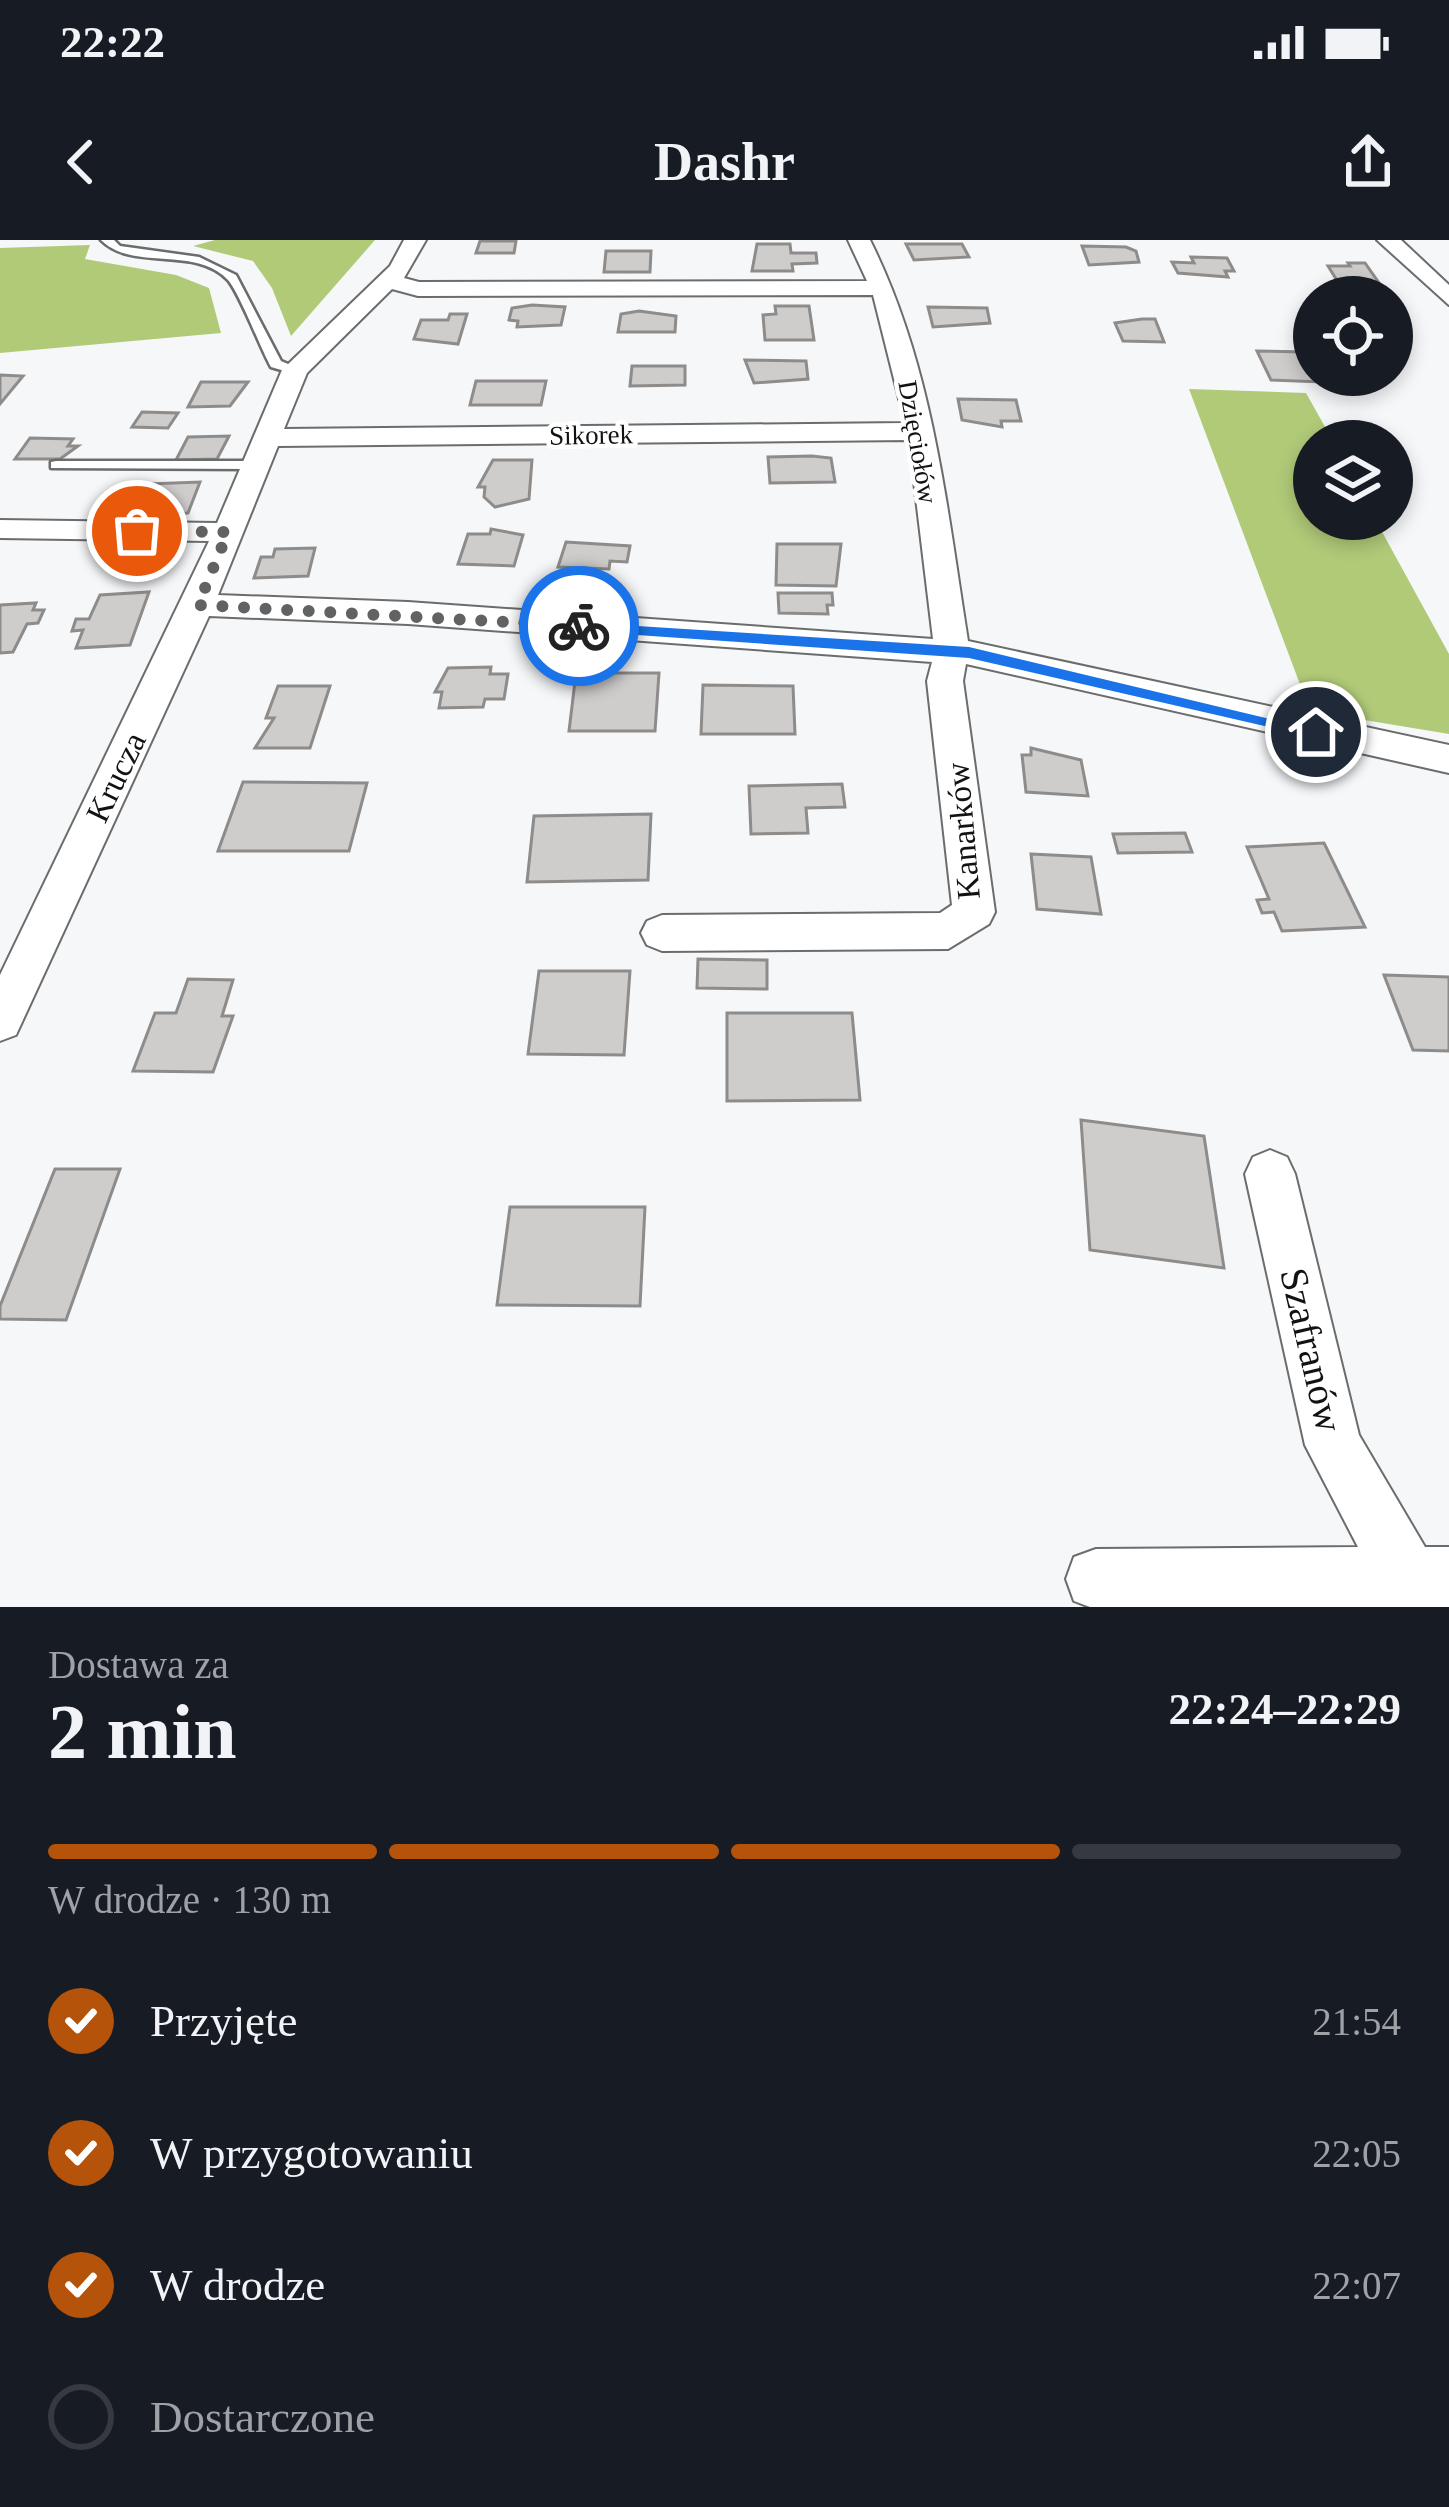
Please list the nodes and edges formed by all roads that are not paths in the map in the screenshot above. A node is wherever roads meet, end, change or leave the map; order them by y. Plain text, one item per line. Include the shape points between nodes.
1 (107, 240) edge
2 (415, 240) edge
3 (859, 240) edge
4 (1369, 240) edge
5 (1388, 240) edge
6 (389, 281) junction
7 (882, 288) junction
8 (1449, 298) edge
9 (295, 370) junction
10 (917, 431) junction
11 (260, 452) junction
12 (56, 465) dead end
13 (0, 529) edge
14 (228, 532) junction
15 (198, 605) junction
16 (952, 651) junction
17 (1449, 759) edge
18 (662, 933) dead end
19 (0, 1021) edge
20 (1270, 1174) dead end
21 (1430, 1578) edge
22 (1096, 1580) dead end

1 - 9 lane via 117,249 219,268 238,284 276,364
2 - 6 street, Krucza
3 - 7 street, Dzięciołów
4 - 5 street
5 - 8 street
6 - 7 street via 418,289
6 - 9 street, Krucza
7 - 10 street, Dzięciołów
9 - 11 street, Krucza
10 - 11 street, Sikorek
10 - 16 street, Dzięciołów
11 - 12 lane
11 - 14 street, Krucza
13 - 14 street
14 - 15 street, Krucza
15 - 16 street
15 - 19 street, Krucza
16 - 17 street
16 - 18 street, Kanarków via 945,681 974,912 948,931
20 - 21 street, Szafranów via 1333,1445
21 - 22 street, Szafranów

